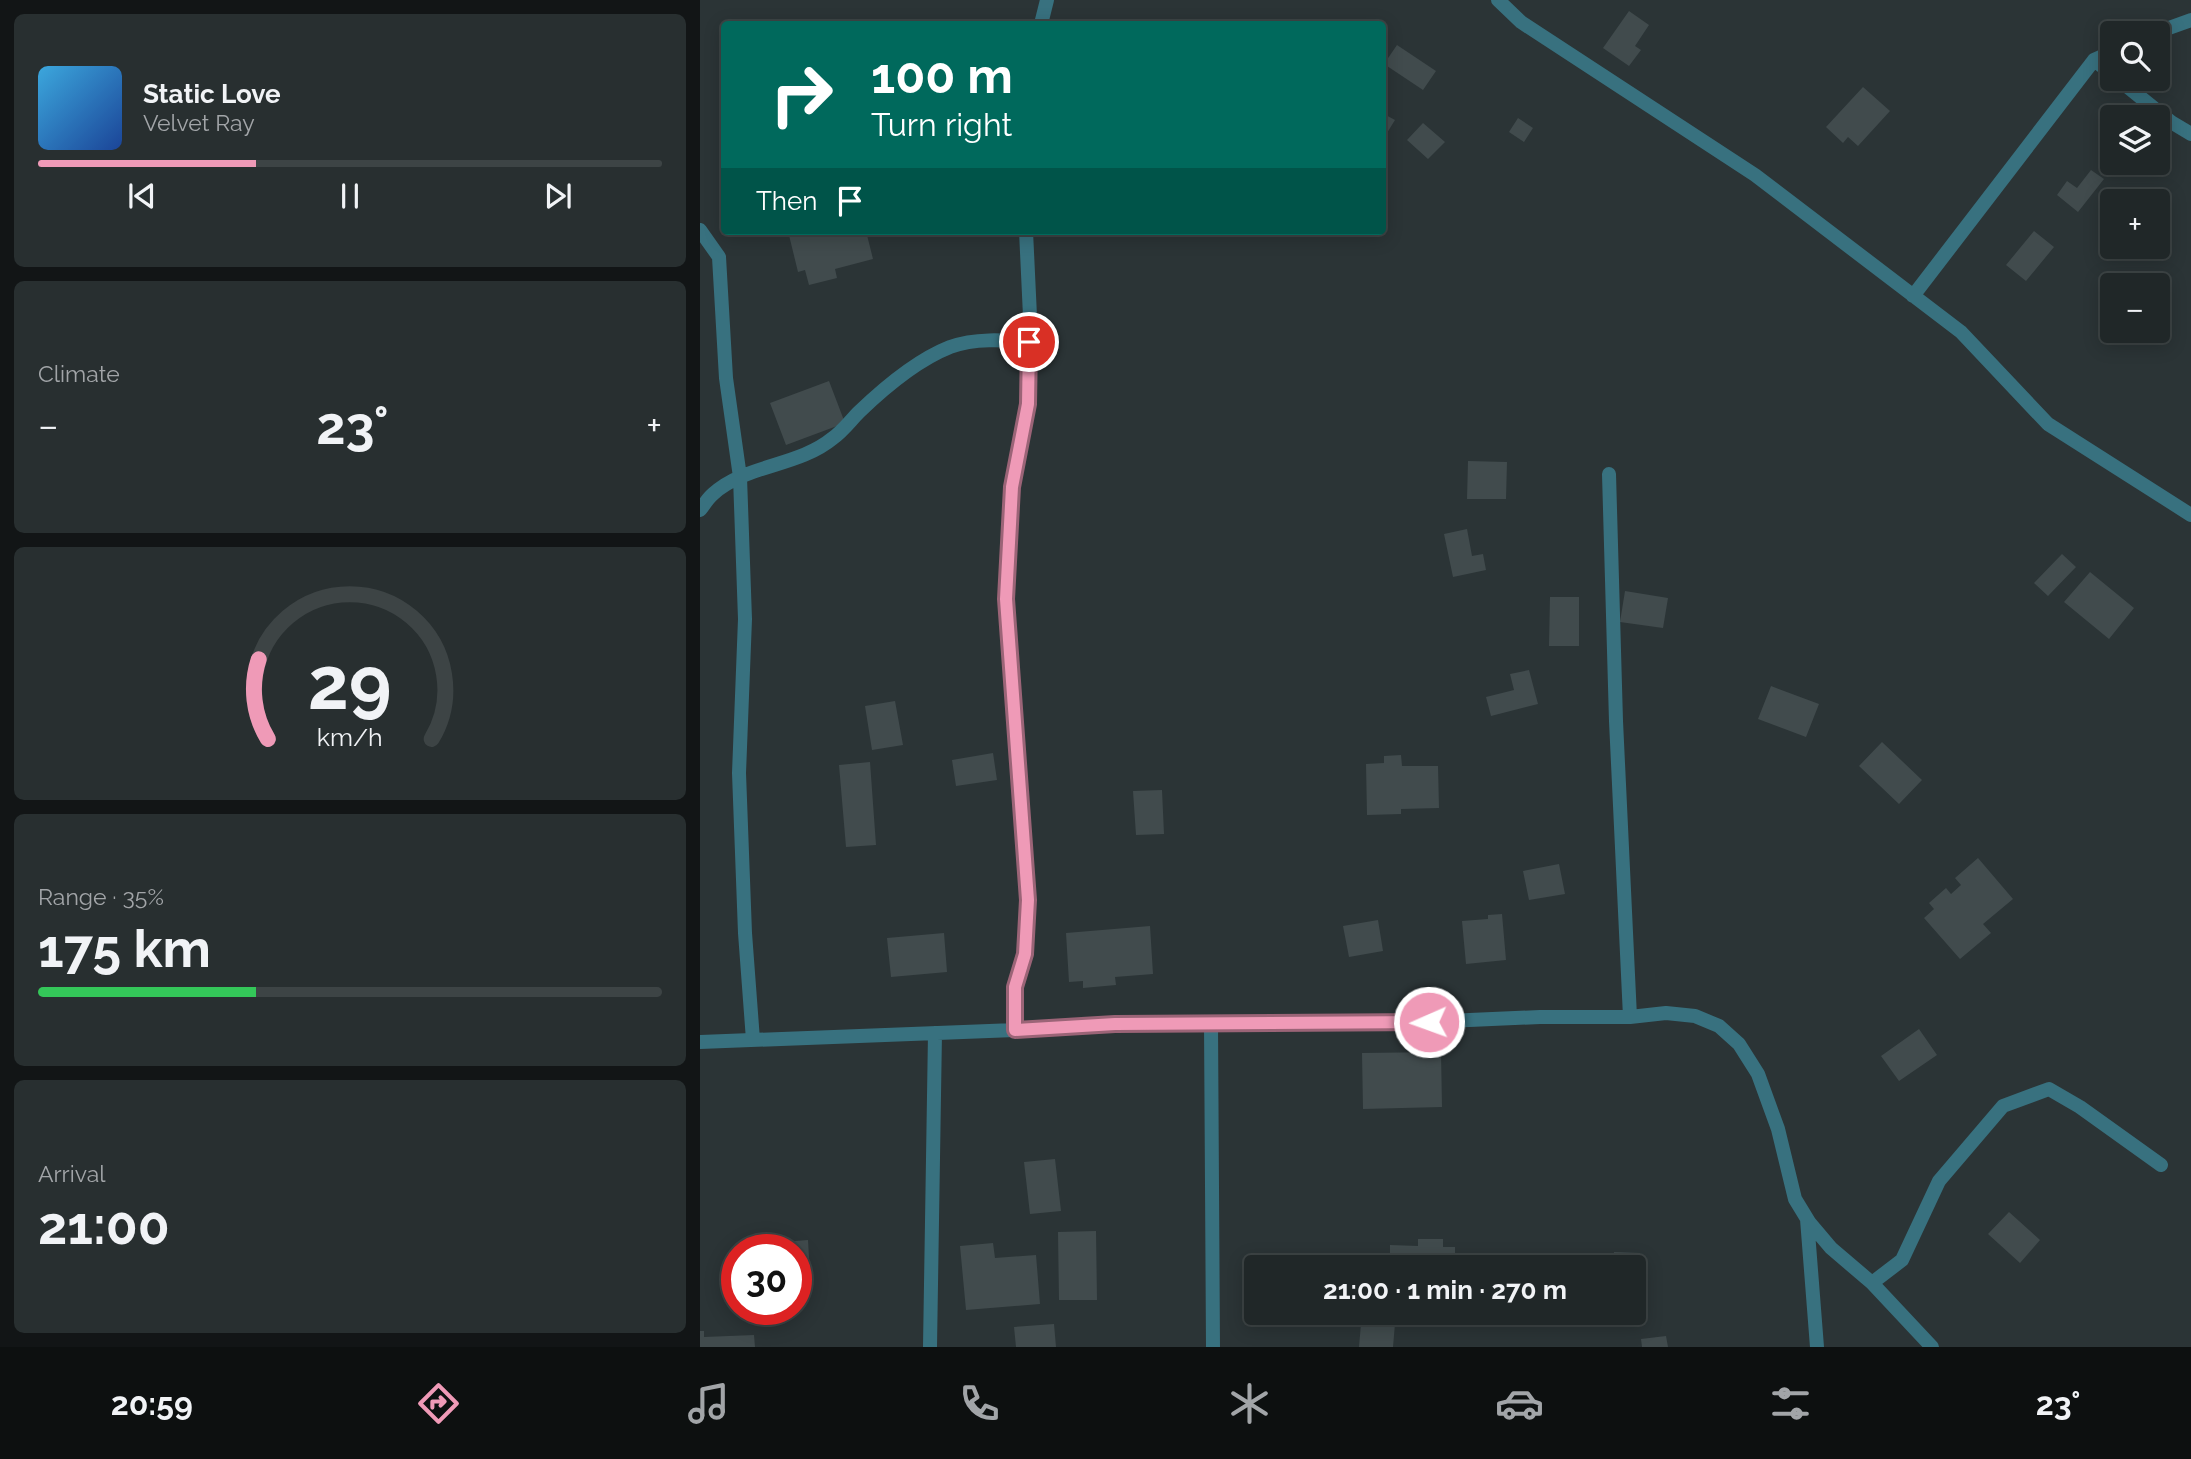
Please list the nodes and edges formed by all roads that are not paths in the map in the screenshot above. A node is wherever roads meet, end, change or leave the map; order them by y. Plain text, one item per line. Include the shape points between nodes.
1 (1047, 0) edge
2 (1498, 0) edge
3 (2191, 20) edge
4 (1042, 21) edge
5 (2170, 28) edge
6 (2100, 57) edge
7 (2094, 60) junction
8 (2100, 65) edge
9 (2133, 91) edge
10 (2191, 134) edge
11 (700, 230) edge
12 (1026, 235) edge
13 (1913, 296) junction
14 (1029, 342) junction
15 (1609, 474) dead end
16 (740, 477) junction
17 (700, 510) edge
18 (2191, 515) edge
19 (1630, 1017) junction
20 (1211, 1024) junction
21 (1015, 1030) junction
22 (935, 1033) junction
23 (753, 1040) junction
24 (700, 1042) edge
25 (2161, 1165) dead end
26 (1807, 1218) junction
27 (1872, 1283) junction
28 (930, 1347) edge
29 (1213, 1347) edge
30 (1816, 1347) edge
31 (1932, 1347) edge

1 - 4 street
2 - 13 street via 1521,22 1755,175
3 - 5 street
6 - 7 street
7 - 8 street
7 - 13 street
9 - 10 street
11 - 16 street via 719,257 726,378
12 - 14 street
13 - 18 street via 1961,332 2048,424
14 - 16 street via 972,342 940,351 907,372 833,439 800,458
14 - 21 street via 1028,404 1012,487 1006,599 1028,900 1025,954 1015,987
15 - 19 street
16 - 17 street via 713,494
16 - 23 street via 744,619 739,773
19 - 20 street
19 - 26 street via 1695,1016 1719,1026 1739,1044 1758,1074 1778,1129 1795,1199
20 - 21 street
20 - 29 street
21 - 22 street
22 - 23 street
22 - 28 street
23 - 24 street
25 - 27 street via 2049,1089 2003,1106 1939,1181 1902,1260
26 - 27 street via 1831,1248
26 - 30 street
27 - 31 street

